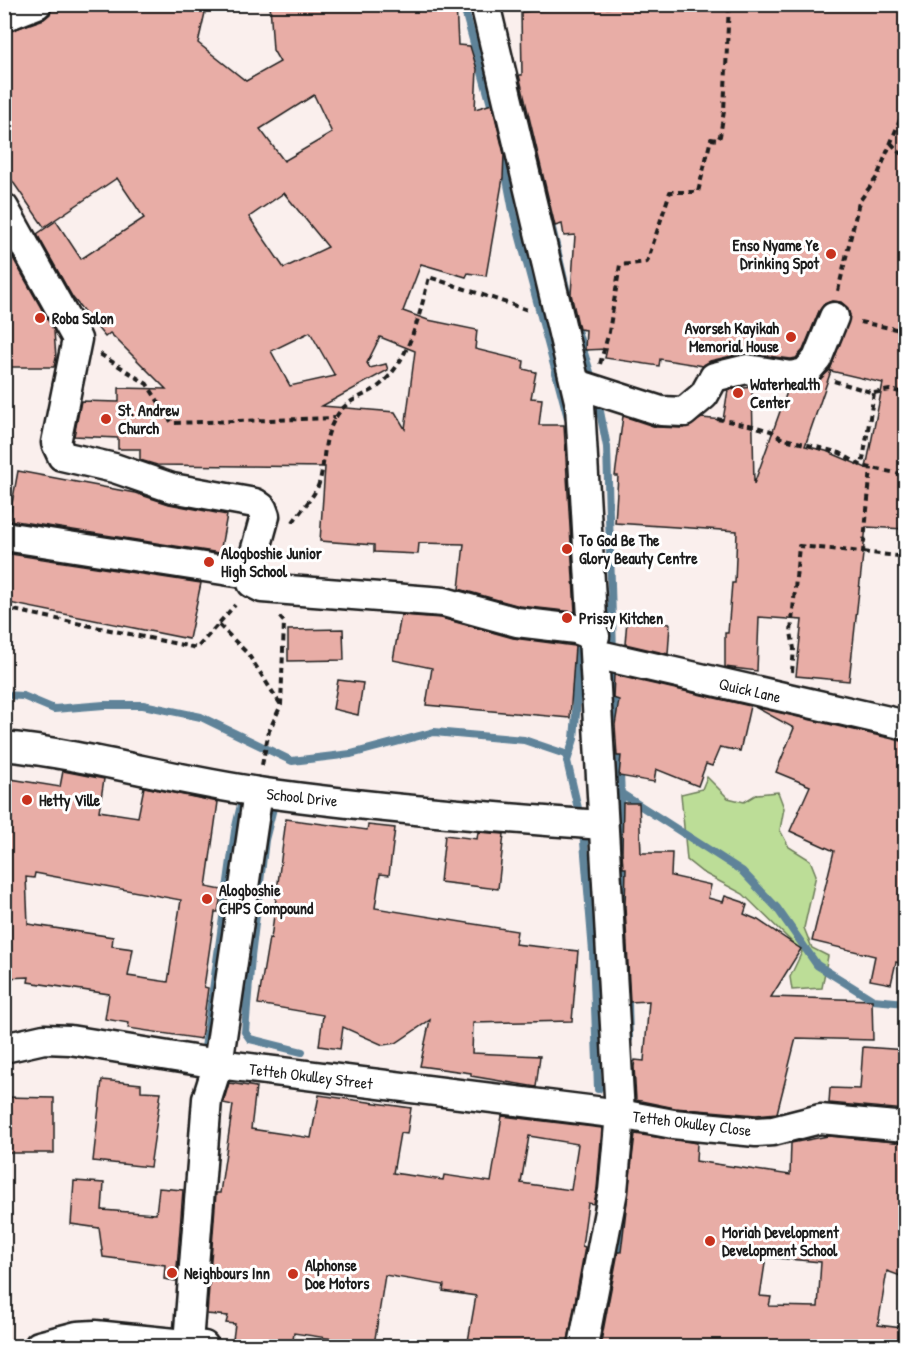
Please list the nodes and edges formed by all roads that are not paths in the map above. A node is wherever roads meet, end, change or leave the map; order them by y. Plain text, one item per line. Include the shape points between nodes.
1 (37, 4) edge
2 (486, 5) edge
3 (4, 17) edge
4 (4, 208) edge
5 (834, 317) road end
6 (587, 387) junction
7 (4, 536) edge
8 (251, 578) junction
9 (595, 645) junction
10 (906, 725) edge
11 (4, 746) edge
12 (258, 792) junction
13 (603, 825) junction
14 (4, 1048) edge
15 (218, 1064) junction
16 (620, 1114) junction
17 (906, 1127) edge
18 (196, 1345) edge
19 (39, 1347) edge
20 (583, 1347) edge

1 - 3 street
2 - 6 street via 558,315
4 - 8 street via 77,339 56,443 62,456 114,468 172,488 262,508 265,516
5 - 6 street via 817,359 805,372 791,376 747,369 714,377 704,395 684,412 661,411
6 - 9 street
7 - 8 street, Quick Lane
8 - 9 street, Quick Lane via 262,588 444,602 517,622 576,629
9 - 10 street, Quick Lane via 790,699
9 - 13 street
11 - 12 street, School Drive via 51,751
12 - 13 street, School Drive
12 - 15 street
13 - 16 street
14 - 15 street, Tetteh Okulley Street via 44,1039 70,1040
15 - 16 street, Tetteh Okulley Street
15 - 18 street via 207,1099
16 - 17 street, Tetteh Okulley Close via 756,1132 820,1119
16 - 20 street via 613,1191
18 - 19 street via 95,1335

